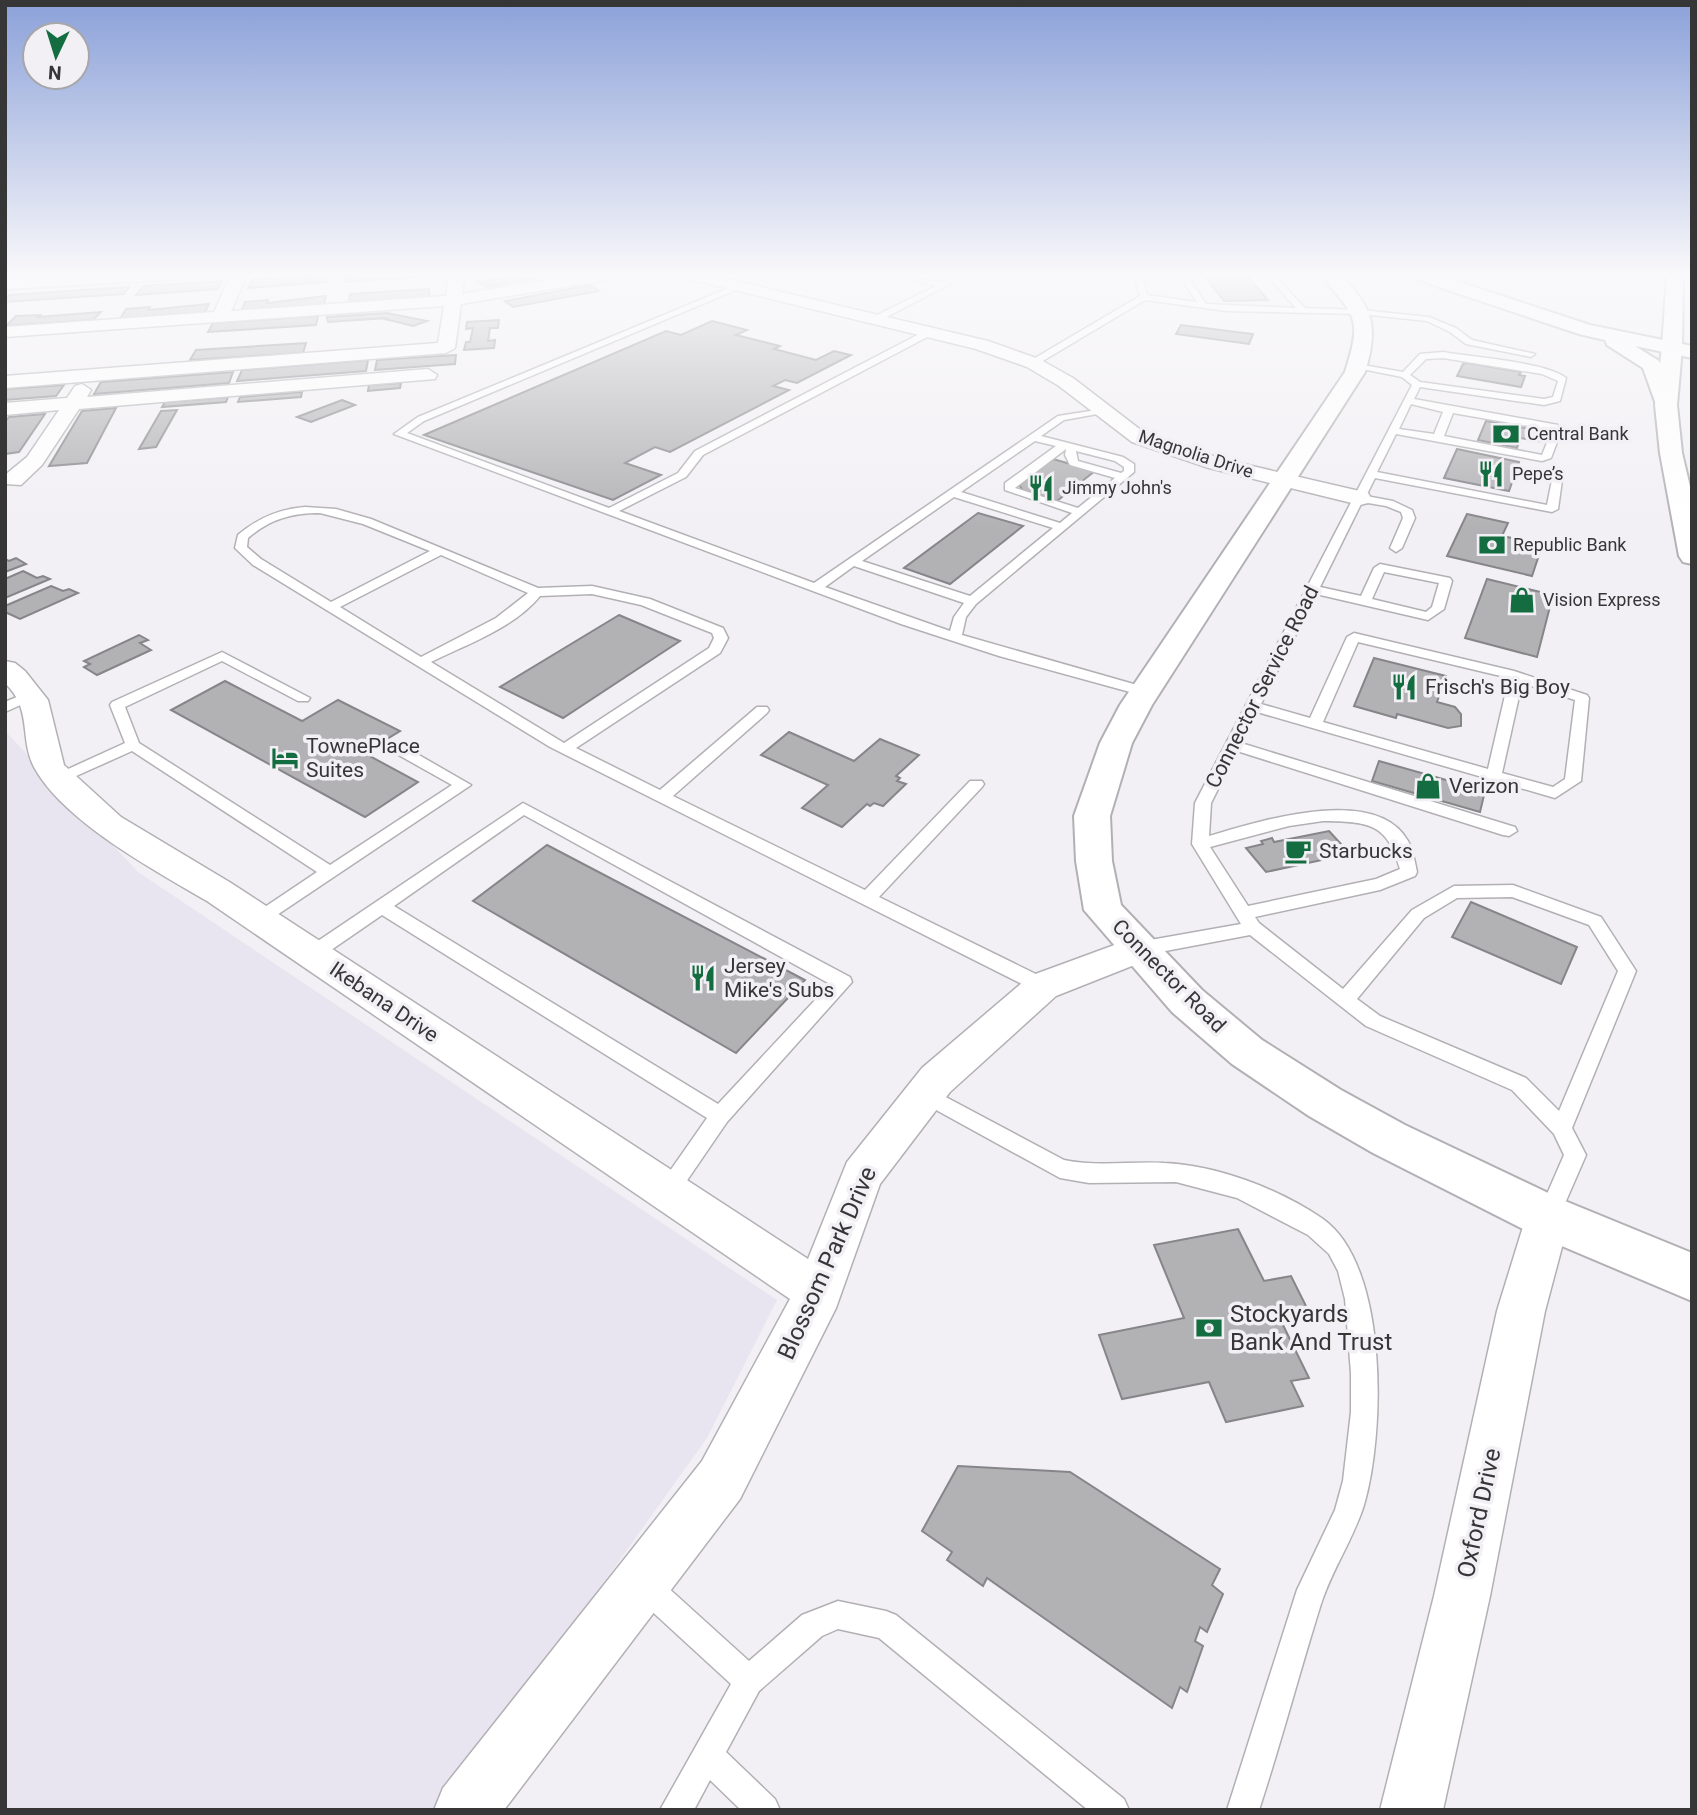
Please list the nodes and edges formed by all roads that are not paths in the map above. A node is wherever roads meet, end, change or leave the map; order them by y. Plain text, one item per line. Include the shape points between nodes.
1 (103, 359) edge
2 (306, 359) edge
3 (566, 359) edge
4 (879, 359) edge
5 (1021, 359) edge
6 (1040, 359) edge
7 (1359, 359) edge
8 (1422, 359) edge
9 (1465, 359) edge
10 (1646, 359) edge
11 (1679, 359) edge
12 (1033, 363) junction
13 (1357, 367) junction
14 (92, 375) junction
15 (428, 375) dead end
16 (1411, 379) junction
17 (5, 382) edge
18 (1410, 401) junction
19 (73, 403) junction
20 (1666, 405) junction
21 (5, 409) edge
22 (1449, 410) junction
23 (1100, 411) junction
24 (1395, 431) junction
25 (1031, 437) junction
26 (1436, 438) junction
27 (1068, 446) junction
28 (1372, 474) junction
29 (13, 480) dead end
30 (1285, 480) junction
31 (1557, 480) dead end
32 (953, 493) junction
33 (1360, 498) junction
34 (609, 512) junction
35 (1080, 512) junction
36 (1061, 527) junction
37 (1396, 548) dead end
38 (440, 551) junction
39 (1692, 556) edge
40 (853, 562) junction
41 (815, 588) junction
42 (1313, 589) junction
43 (536, 592) junction
44 (972, 601) junction
45 (1365, 601) junction
46 (331, 607) junction
47 (956, 636) junction
48 (421, 662) junction
49 (5, 669) edge
50 (1516, 676) junction
51 (1146, 692) junction
52 (303, 698) dead end
53 (18, 701) edge
54 (1253, 706) junction
55 (762, 710) dead end
56 (1315, 724) junction
57 (133, 745) junction
58 (1233, 745) junction
59 (393, 746) dead end
60 (565, 749) junction
61 (1494, 775) junction
62 (60, 778) junction
63 (976, 784) dead end
64 (662, 797) junction
65 (1509, 831) dead end
66 (1200, 844) junction
67 (329, 872) junction
68 (866, 899) junction
69 (381, 906) junction
70 (258, 919) junction
71 (1248, 920) junction
72 (1139, 949) junction
73 (313, 954) junction
74 (1043, 986) junction
75 (1345, 1000) junction
76 (925, 1094) junction
77 (720, 1116) junction
78 (1562, 1128) junction
79 (667, 1191) junction
80 (1548, 1217) junction
81 (1692, 1278) edge
82 (820, 1292) junction
83 (642, 1582) junction
84 (749, 1681) junction
85 (707, 1755) junction
86 (465, 1810) edge
87 (676, 1810) edge
88 (764, 1810) edge
89 (1113, 1810) edge
90 (1243, 1810) edge
91 (1411, 1810) edge

1 - 14 street
2 - 14 street
3 - 34 lane via 421,419 399,434
4 - 34 lane via 699,453 682,475
5 - 12 street, Magnolia Drive
6 - 12 lane
7 - 13 main road, Connector Road
8 - 16 lane
9 - 16 lane via 1557,375 1563,380 1557,399 1544,402
10 - 20 main road
11 - 20 main road
12 - 23 street, Magnolia Drive via 1066,382
13 - 16 lane
13 - 30 main road, Connector Road
14 - 17 street
14 - 19 street
15 - 19 street
16 - 18 lane, Connector Service Road
18 - 22 lane
18 - 24 lane, Connector Service Road
19 - 21 street
19 - 29 street via 36,461
20 - 39 main road
22 - 26 lane
22 - 26 lane via 1554,427 1556,436 1546,458
23 - 25 lane via 1061,418
23 - 30 street, Magnolia Drive via 1139,438 1216,464
24 - 26 lane
24 - 28 lane, Connector Service Road
25 - 27 lane
25 - 32 lane
27 - 35 lane via 1130,466 1129,472
27 - 35 lane via 1009,485 1021,495
28 - 31 lane via 1552,509
28 - 33 lane, Connector Service Road
30 - 33 street, Magnolia Drive
30 - 51 main road, Connector Road
32 - 36 lane
32 - 40 lane
33 - 37 lane via 1406,510 1409,518
33 - 42 lane, Connector Service Road
34 - 41 lane
35 - 36 lane
36 - 44 lane
38 - 43 lane
38 - 46 lane
38 - 46 lane via 359,519 306,509 281,513 242,537 241,548 257,562
40 - 41 lane
40 - 44 lane
41 - 47 lane
42 - 45 lane
42 - 54 lane, Connector Service Road
43 - 48 lane via 516,611
43 - 60 lane via 592,590 645,602 718,631 721,638 715,650
44 - 47 lane via 960,617
45 - 45 lane via 1429,616 1438,609 1446,581 1380,568
46 - 48 lane
47 - 51 lane
48 - 60 lane
49 - 53 street, Ikebana Drive via 23,681
50 - 56 lane via 1354,637
50 - 61 lane
50 - 61 lane via 1582,698 1573,781 1555,793
51 - 72 main road, Connector Road via 1116,743 1093,816 1102,910
52 - 57 lane via 222,656 117,705
53 - 62 street, Ikebana Drive via 38,711 44,755
54 - 56 lane
54 - 58 lane, Connector Service Road
55 - 64 lane
56 - 61 lane
57 - 62 lane
57 - 67 lane
58 - 65 lane
58 - 66 lane, Connector Service Road via 1203,803
59 - 67 lane via 463,785
60 - 64 lane
62 - 70 street, Ikebana Drive via 116,828
63 - 68 lane
64 - 68 lane
66 - 71 lane
66 - 71 lane, Blossom Park Drive via 1311,816 1346,813 1372,820 1398,838 1408,853 1409,872
67 - 70 lane
68 - 74 lane
69 - 73 lane
69 - 77 lane
69 - 77 lane via 523,808 843,982
70 - 73 street, Ikebana Drive
71 - 72 lane, Blossom Park Drive
71 - 75 lane
72 - 74 street, Blossom Park Drive
72 - 80 main road, Connector Road via 1187,1001 1247,1052 1390,1139
73 - 79 street, Ikebana Drive
74 - 76 street, Blossom Park Drive
75 - 78 lane via 1373,1021 1519,1084
75 - 78 lane via 1418,914 1454,892 1513,891 1595,921 1627,971
76 - 82 street, Blossom Park Drive via 862,1175
76 - 90 lane via 1060,1170 1085,1175 1176,1173 1206,1179 1310,1224 1338,1248 1352,1281 1362,1338 1365,1407 1350,1505 1308,1598
77 - 79 lane
78 - 80 lane via 1575,1154
79 - 82 street, Ikebana Drive
80 - 81 main road, Connector Road
80 - 91 street, Oxford Drive via 1521,1311 1462,1596
82 - 83 street, Blossom Park Drive via 721,1480
83 - 84 lane
83 - 86 street, Blossom Park Drive
84 - 85 lane
84 - 89 lane via 812,1625 838,1615 886,1625
85 - 87 lane
85 - 88 lane

